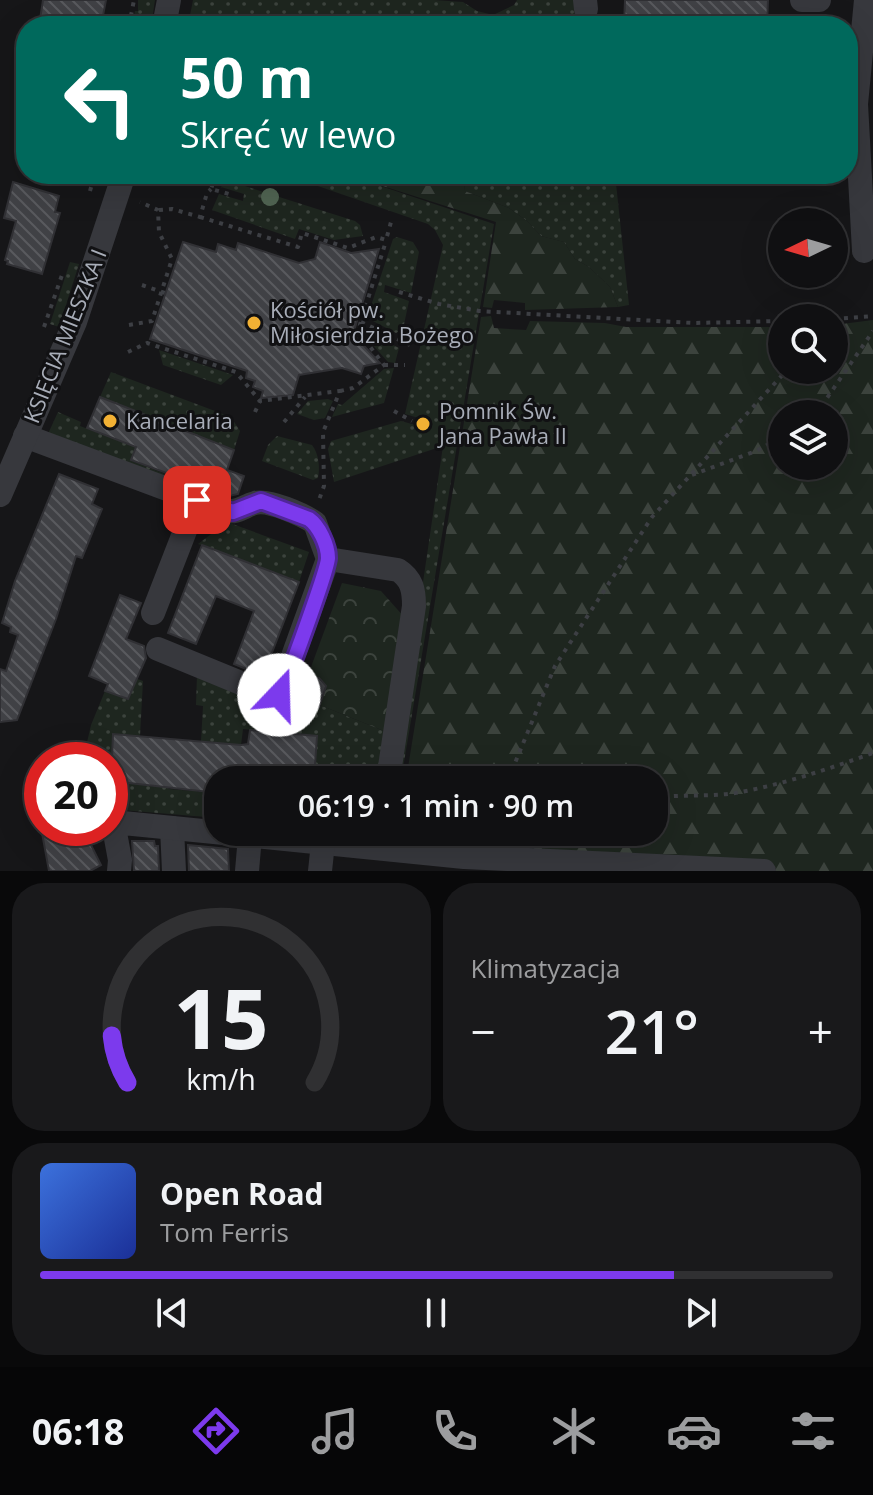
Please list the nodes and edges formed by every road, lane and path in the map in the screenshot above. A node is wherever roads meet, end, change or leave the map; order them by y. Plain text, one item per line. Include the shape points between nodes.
1 (802, 0) edge
2 (819, 0) edge
3 (845, 0) edge
4 (866, 0) edge
5 (858, 83) edge
6 (858, 141) edge
7 (92, 184) edge
8 (121, 184) edge
9 (213, 184) edge
10 (211, 189) junction
11 (229, 194) dead end
12 (87, 200) dead end
13 (134, 200) dead end
14 (158, 210) junction
15 (200, 217) junction
16 (391, 222) dead end
17 (386, 240) junction
18 (864, 251) dead end
19 (66, 266) dead end
20 (142, 285) dead end
21 (399, 292) dead end
22 (163, 293) junction
23 (873, 316) edge
24 (848, 318) edge
25 (768, 321) edge
26 (361, 322) junction
27 (129, 325) dead end
28 (873, 331) edge
29 (42, 332) dead end
30 (410, 345) dead end
31 (128, 352) dead end
32 (384, 365) junction
33 (405, 365) dead end
34 (774, 384) edge
35 (340, 391) junction
36 (306, 395) junction
37 (826, 400) edge
38 (260, 401) junction
39 (394, 411) dead end
40 (255, 412) dead end
41 (412, 421) dead end
42 (284, 422) dead end
43 (25, 436) junction
44 (768, 445) edge
45 (690, 475) junction
46 (0, 495) edge
47 (197, 500) junction
48 (312, 521) junction
49 (328, 559) junction
50 (153, 613) dead end
51 (158, 649) dead end
52 (873, 753) edge
53 (390, 766) edge
54 (514, 766) edge
55 (668, 796) edge
56 (172, 828) junction
57 (204, 831) edge
58 (249, 846) edge
59 (323, 846) edge
60 (347, 846) edge
61 (378, 850) edge
62 (119, 871) edge
63 (174, 871) edge
64 (247, 871) edge
65 (320, 871) edge
66 (764, 871) edge

1 - 2 street
3 - 4 street
4 - 5 street
6 - 18 street
7 - 12 path
8 - 43 street, KSIĘCIA MIESZKA I via 80,308
9 - 10 path
10 - 11 path
10 - 15 path
13 - 14 path
14 - 15 path
14 - 22 path via 159,232 172,259
15 - 17 path via 298,247 302,233 348,248 376,237
16 - 17 path
17 - 26 path
19 - 29 path
20 - 22 path
21 - 25 path via 479,311 693,323
22 - 27 path via 152,321
23 - 24 path
26 - 30 path
26 - 32 path via 358,331
28 - 37 path
31 - 38 path via 147,343 236,372
32 - 33 path
32 - 35 path via 353,388
34 - 45 path
35 - 36 path
35 - 48 path via 323,432 324,486
36 - 38 path
36 - 42 path
38 - 40 path
39 - 41 path
43 - 46 street, KSIĘCIA MIESZKA I
43 - 47 street
44 - 45 path
45 - 54 path via 652,517 555,666
47 - 48 street via 233,512 266,502
47 - 50 street
48 - 49 street
49 - 51 street via 279,695
49 - 53 street via 398,570 412,585 414,606
52 - 55 path via 811,775 733,793
56 - 57 street
56 - 62 street via 113,822
56 - 63 street
58 - 64 street
59 - 65 street
60 - 61 street
61 - 66 street

